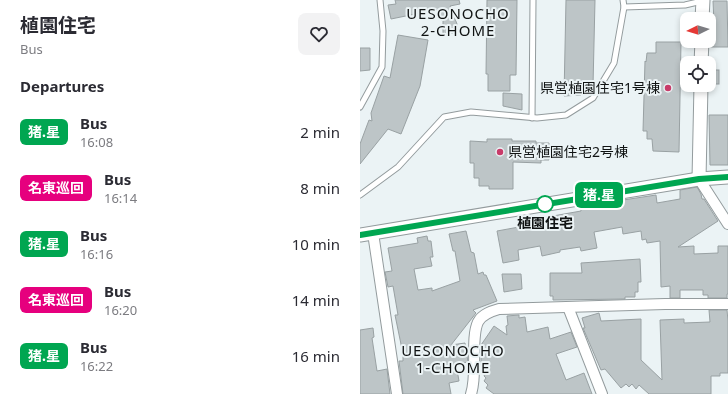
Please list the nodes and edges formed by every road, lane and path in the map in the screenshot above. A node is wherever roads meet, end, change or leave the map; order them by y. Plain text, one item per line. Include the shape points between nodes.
1 (380, 0) edge
2 (532, 0) edge
3 (623, 0) edge
4 (703, 0) edge
5 (624, 7) junction
6 (702, 12) edge
7 (701, 92) edge
8 (360, 107) edge
9 (532, 118) junction
10 (728, 177) edge
11 (699, 179) junction
12 (360, 195) edge
13 (728, 224) edge
14 (373, 233) junction
15 (360, 236) edge
16 (728, 304) edge
17 (568, 307) junction
18 (397, 394) edge
19 (471, 394) edge
20 (602, 394) edge

1 - 8 lane via 383,31 382,67
2 - 9 lane
3 - 5 lane
4 - 5 lane via 684,5
4 - 6 street
5 - 9 lane via 614,63 593,98 566,115
7 - 11 street
9 - 12 lane via 471,112 444,116 398,168
10 - 11 street
11 - 13 street
11 - 14 street
14 - 15 street
14 - 18 street
16 - 17 street
17 - 19 street via 499,309 486,313 478,321 475,336 475,369
17 - 20 street

